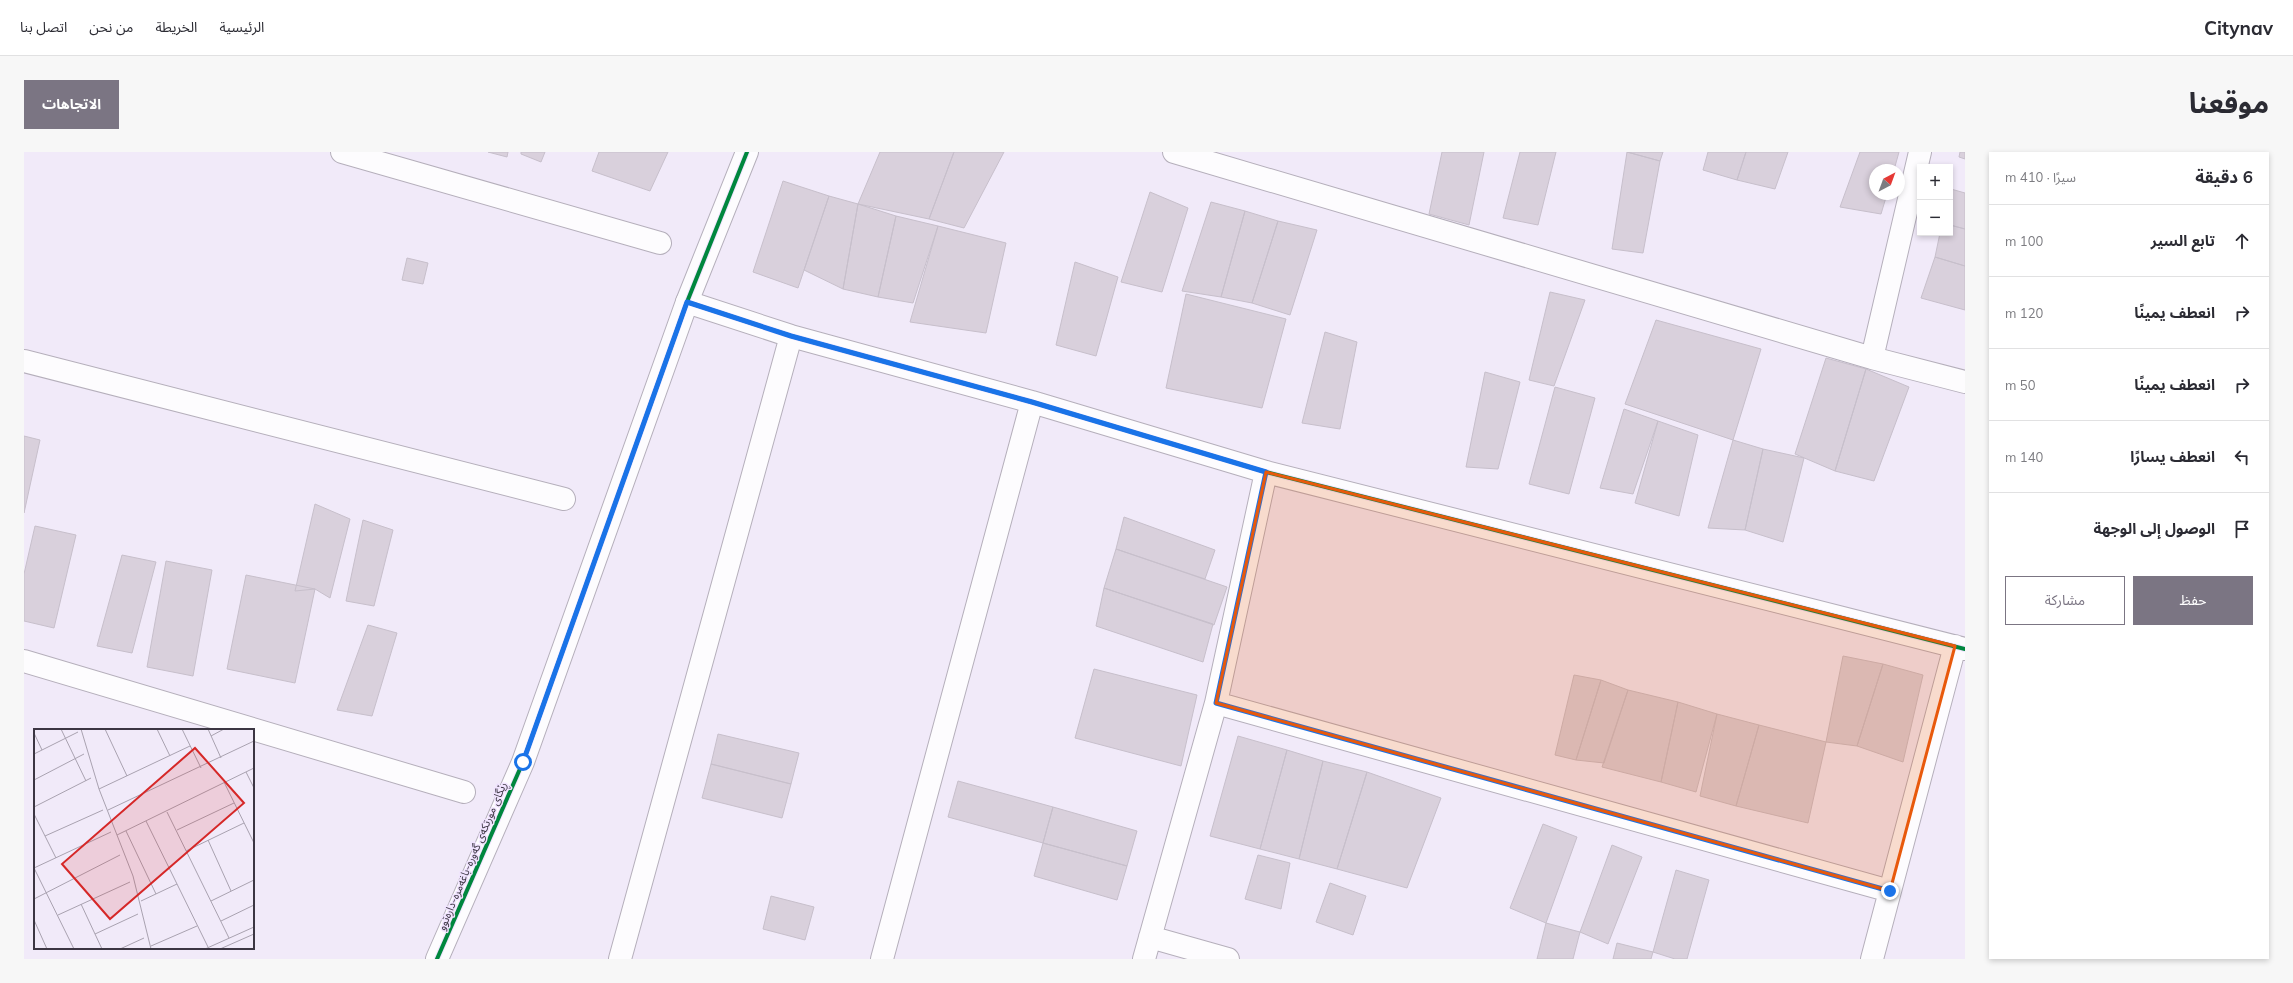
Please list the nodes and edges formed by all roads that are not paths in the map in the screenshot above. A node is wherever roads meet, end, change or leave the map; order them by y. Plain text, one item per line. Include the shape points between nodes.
1 (342, 152) edge
2 (747, 152) edge
3 (1174, 152) edge
4 (1920, 152) edge
5 (660, 243) dead end
6 (687, 302) junction
7 (791, 336) junction
8 (1872, 358) junction
9 (24, 361) edge
10 (1965, 382) edge
11 (1032, 402) junction
12 (1266, 472) junction
13 (564, 499) dead end
14 (1960, 648) edge
15 (24, 661) edge
16 (1216, 703) junction
17 (252, 729) edge
18 (254, 729) edge
19 (464, 792) dead end
20 (1890, 891) junction
21 (1150, 937) junction
22 (437, 959) edge
23 (620, 959) edge
24 (882, 959) edge
25 (1144, 959) edge
26 (1228, 959) edge
27 (1872, 959) edge

1 - 5 street
2 - 6 street, ڕێگای مورتکەی گەورە-باغەمرە-دارەتوو
3 - 8 street
4 - 8 street
6 - 7 street
6 - 22 street, ڕێگای مورتکەی گەورە-باغەمرە-دارەتوو via 523,762
7 - 11 street
7 - 23 street
8 - 10 street
9 - 13 street
11 - 12 street
11 - 24 street
12 - 14 street
12 - 16 street
14 - 20 street
15 - 17 street
16 - 20 street
16 - 21 street
18 - 19 street
20 - 27 street
21 - 25 street
21 - 26 street

